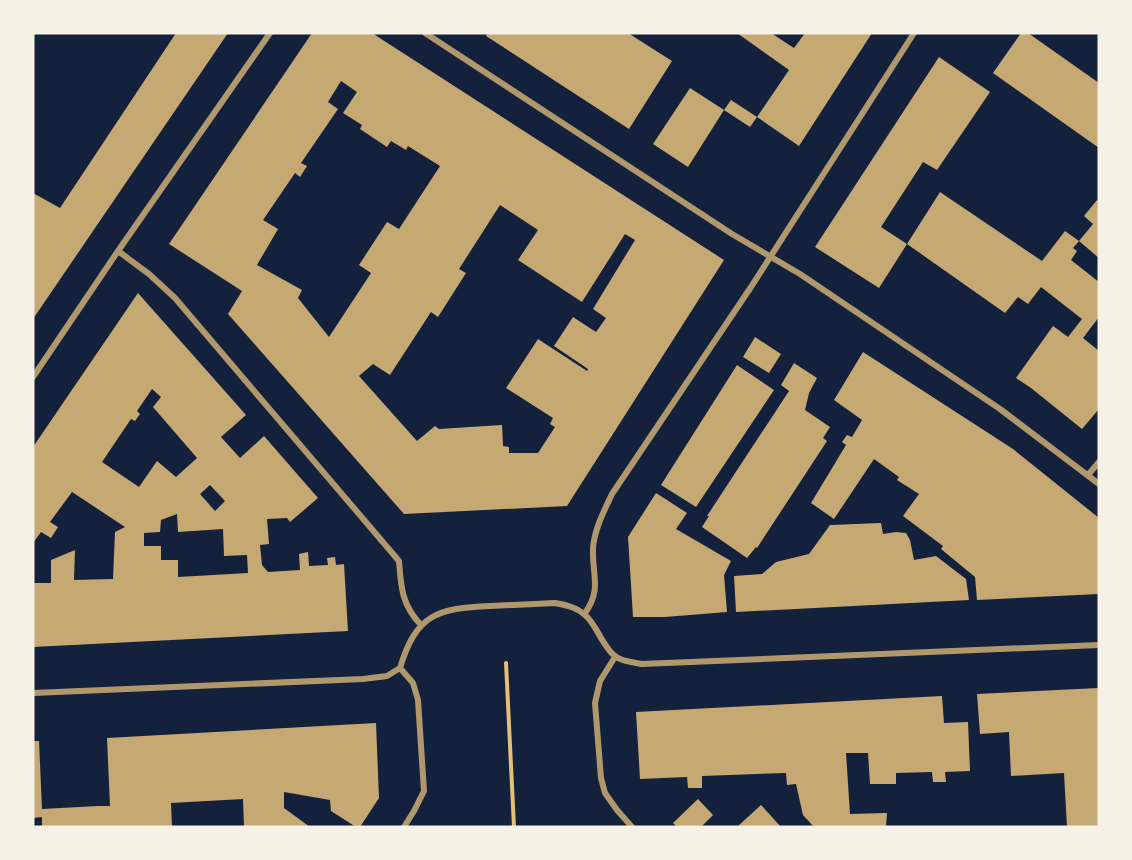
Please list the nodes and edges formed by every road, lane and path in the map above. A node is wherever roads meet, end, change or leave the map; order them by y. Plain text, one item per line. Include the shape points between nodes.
1 (270, 33) edge
2 (425, 33) edge
3 (914, 33) edge
4 (118, 251) junction
5 (770, 256) junction
6 (33, 377) edge
7 (1099, 462) edge
8 (1088, 475) junction
9 (1099, 484) edge
10 (585, 613) junction
11 (421, 626) junction
12 (1099, 645) edge
13 (615, 657) junction
14 (506, 663) dead end
15 (400, 668) junction
16 (33, 693) edge
17 (404, 827) edge
18 (514, 827) edge
19 (632, 827) edge

1 - 4 street
2 - 5 street
3 - 5 street
4 - 6 street
4 - 11 street via 175,298 399,561 404,598
5 - 8 street via 1000,409
5 - 10 street via 612,494 593,547 596,590
7 - 8 street
8 - 9 street
10 - 11 street via 571,605 555,603 458,607 438,613
10 - 13 street
11 - 15 street via 406,648
12 - 13 street via 642,664
13 - 19 street via 600,681 595,703 601,778 605,793
14 - 18 path
15 - 16 street via 387,676 363,679
15 - 17 street via 413,683 418,700 424,791

